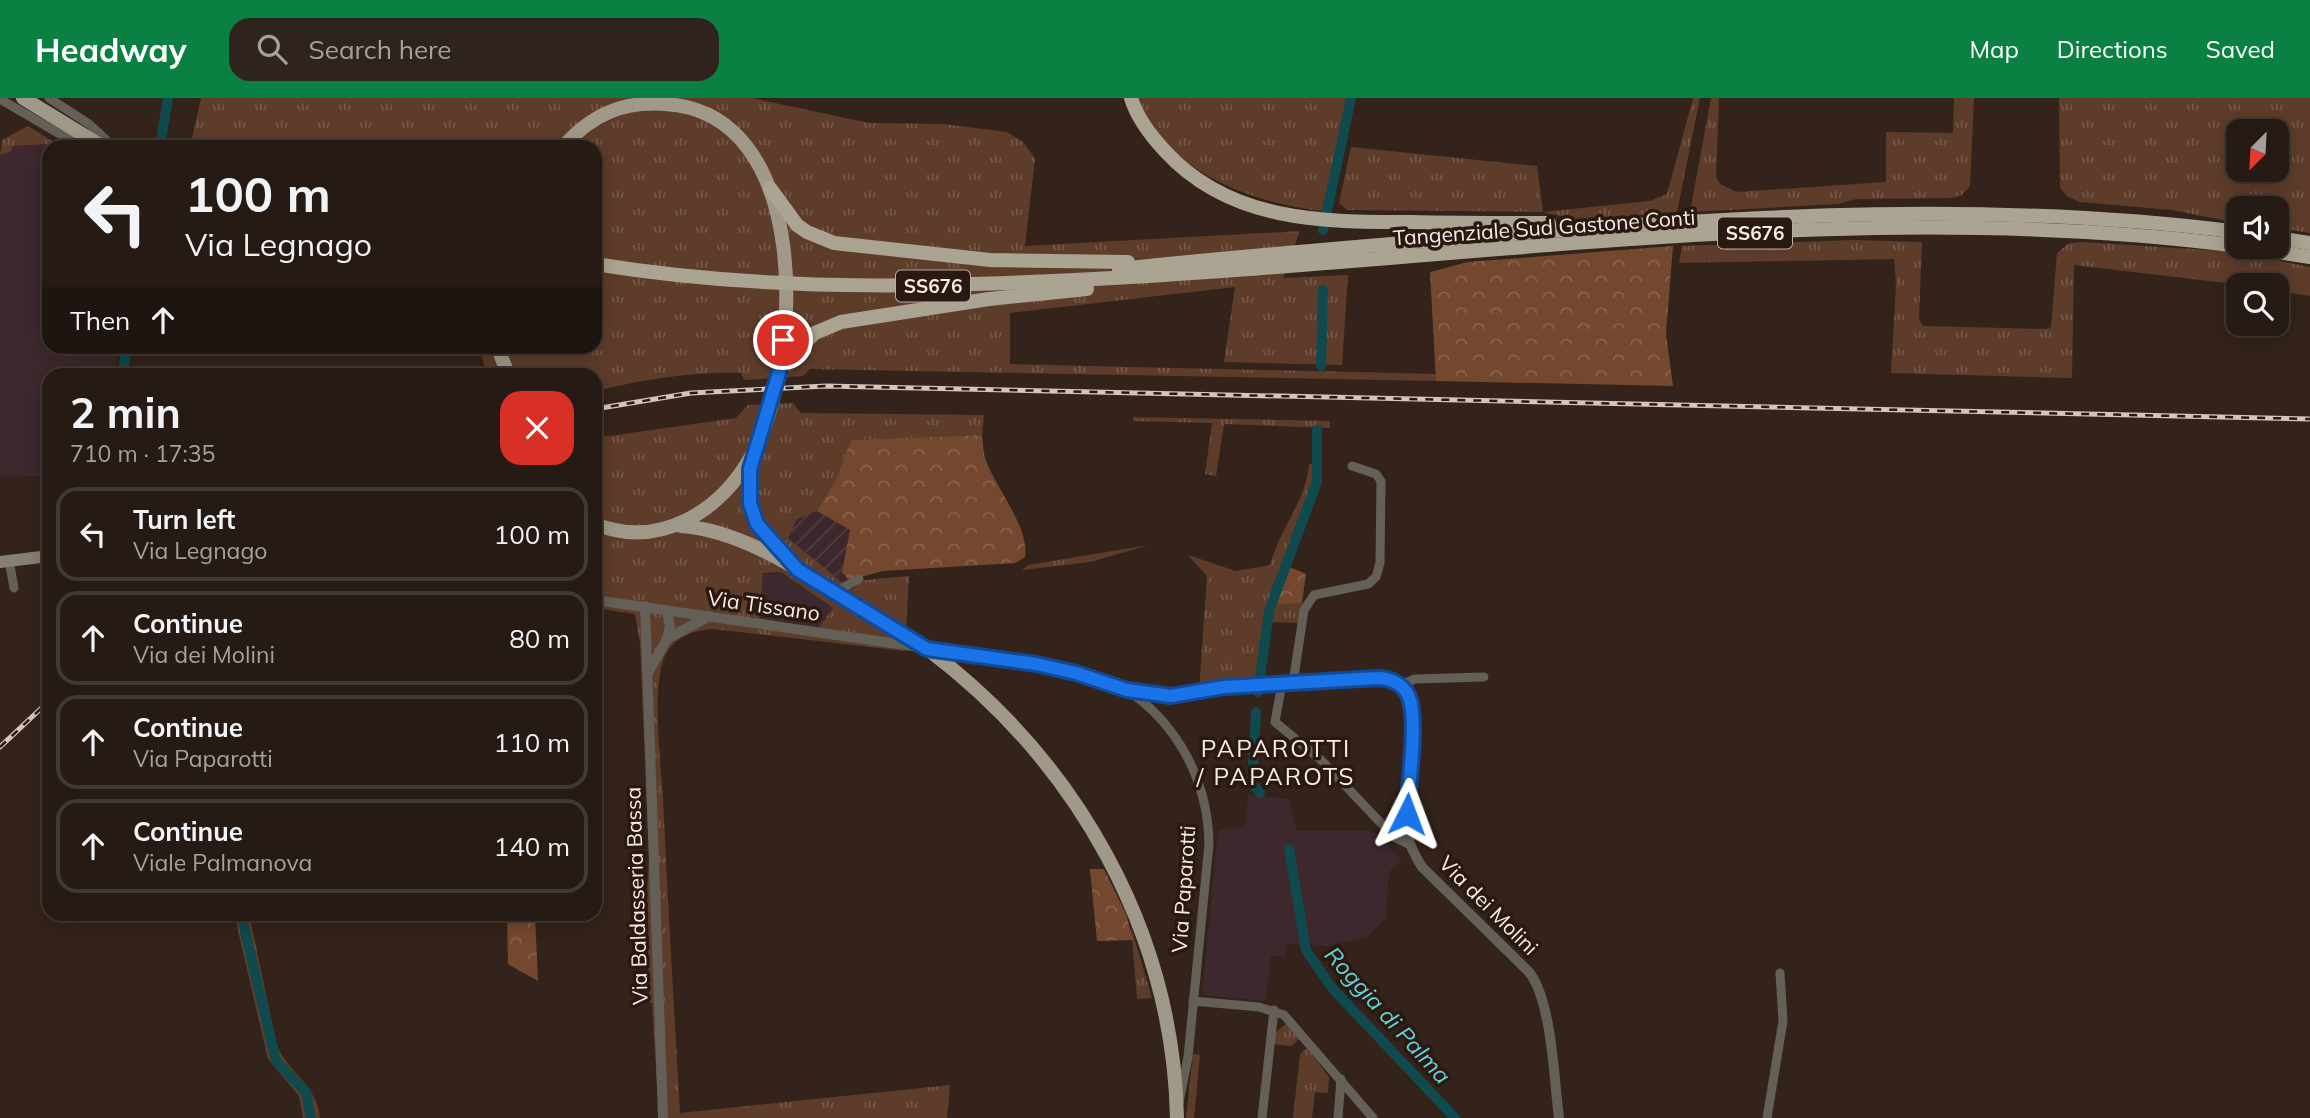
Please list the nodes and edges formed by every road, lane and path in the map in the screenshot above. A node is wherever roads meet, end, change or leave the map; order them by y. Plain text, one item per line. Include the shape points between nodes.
1 (23, 98) edge
2 (49, 98) edge
3 (619, 98) edge
4 (691, 98) edge
5 (1130, 98) edge
6 (0, 99) edge
7 (594, 117) junction
8 (716, 118) junction
9 (70, 140) edge
10 (92, 140) edge
11 (106, 140) edge
12 (570, 140) edge
13 (770, 188) junction
14 (1647, 223) junction
15 (2226, 230) edge
16 (2289, 239) edge
17 (2310, 243) edge
18 (2226, 245) edge
19 (2289, 254) edge
20 (2310, 257) edge
21 (1220, 258) junction
22 (602, 264) edge
23 (602, 264) edge
24 (1271, 268) junction
25 (781, 366) junction
26 (752, 455) junction
27 (1352, 466) dead end
28 (602, 526) edge
29 (681, 526) junction
30 (42, 557) edge
31 (4, 561) edge
32 (798, 570) junction
33 (859, 579) dead end
34 (14, 588) dead end
35 (835, 592) junction
36 (602, 601) edge
37 (645, 606) junction
38 (667, 610) junction
39 (709, 616) junction
40 (667, 639) junction
41 (927, 649) junction
42 (648, 672) junction
43 (1484, 677) dead end
44 (1287, 683) junction
45 (1401, 685) junction
46 (1127, 690) junction
47 (1410, 845) junction
48 (1780, 973) dead end
49 (1193, 1001) junction
50 (1274, 1010) junction
51 (1341, 1079) junction
52 (1177, 1115) edge
53 (663, 1118) edge
54 (1262, 1118) edge
55 (1338, 1118) edge
56 (1373, 1118) edge
57 (1559, 1118) edge
58 (1767, 1118) edge

1 - 10 main road
2 - 11 street
3 - 7 main road
4 - 8 main road
5 - 14 highway via 1180,168 1245,204 1323,222
6 - 9 street
7 - 8 main road via 647,103 687,106
7 - 12 main road
8 - 13 main road via 750,148
13 - 21 highway via 787,215 807,232 842,245 1003,260 1093,263
13 - 25 main road via 783,253
14 - 15 highway, Tangenziale Sud Gastone Conti / SS676 via 2006,214
14 - 21 highway, Tangenziale Sud Gastone Conti / SS676
16 - 17 highway
18 - 24 highway, Tangenziale Sud Gastone Conti / SS676 via 2031,228 1826,230 1655,238
19 - 20 highway
21 - 22 highway, SS676 via 989,277 838,279
23 - 24 highway, SS676 via 668,275 840,287 988,286
24 - 25 highway via 989,299 850,320 815,333
25 - 26 main road
26 - 29 main road via 715,499
26 - 32 main road via 748,484 757,524
27 - 44 street via 1376,474 1381,481 1380,567 1368,584 1308,600
28 - 29 main road via 638,533
29 - 32 main road via 730,537
30 - 31 main road
31 - 34 street
32 - 35 main road
33 - 35 street
35 - 41 main road
36 - 37 street, Via Tissano
37 - 38 street, Via Tissano
37 - 42 street, Via Baldasseria Bassa
38 - 39 street, Via Tissano
38 - 40 street
39 - 40 street
39 - 41 street, Via Tissano
40 - 42 street
41 - 46 street, Via Paparotti via 1036,664
41 - 52 main road via 989,701 1035,748 1074,798 1103,846 1135,914 1158,983
42 - 53 street, Via Baldasseria Bassa
43 - 45 street via 1415,679
44 - 45 street via 1382,678
44 - 46 street via 1171,696
44 - 47 street, Via dei Molini via 1275,722 1321,760 1394,837
45 - 47 street via 1412,713
46 - 49 street, Via Paparotti via 1155,712 1177,740 1199,780 1206,804 1209,844
47 - 57 street, Via dei Molini via 1422,867 1538,985
48 - 58 street via 1783,1021
49 - 50 street
49 - 52 street, Via Paparotti
50 - 51 street via 1295,1024
50 - 54 street
51 - 55 street
51 - 56 street

